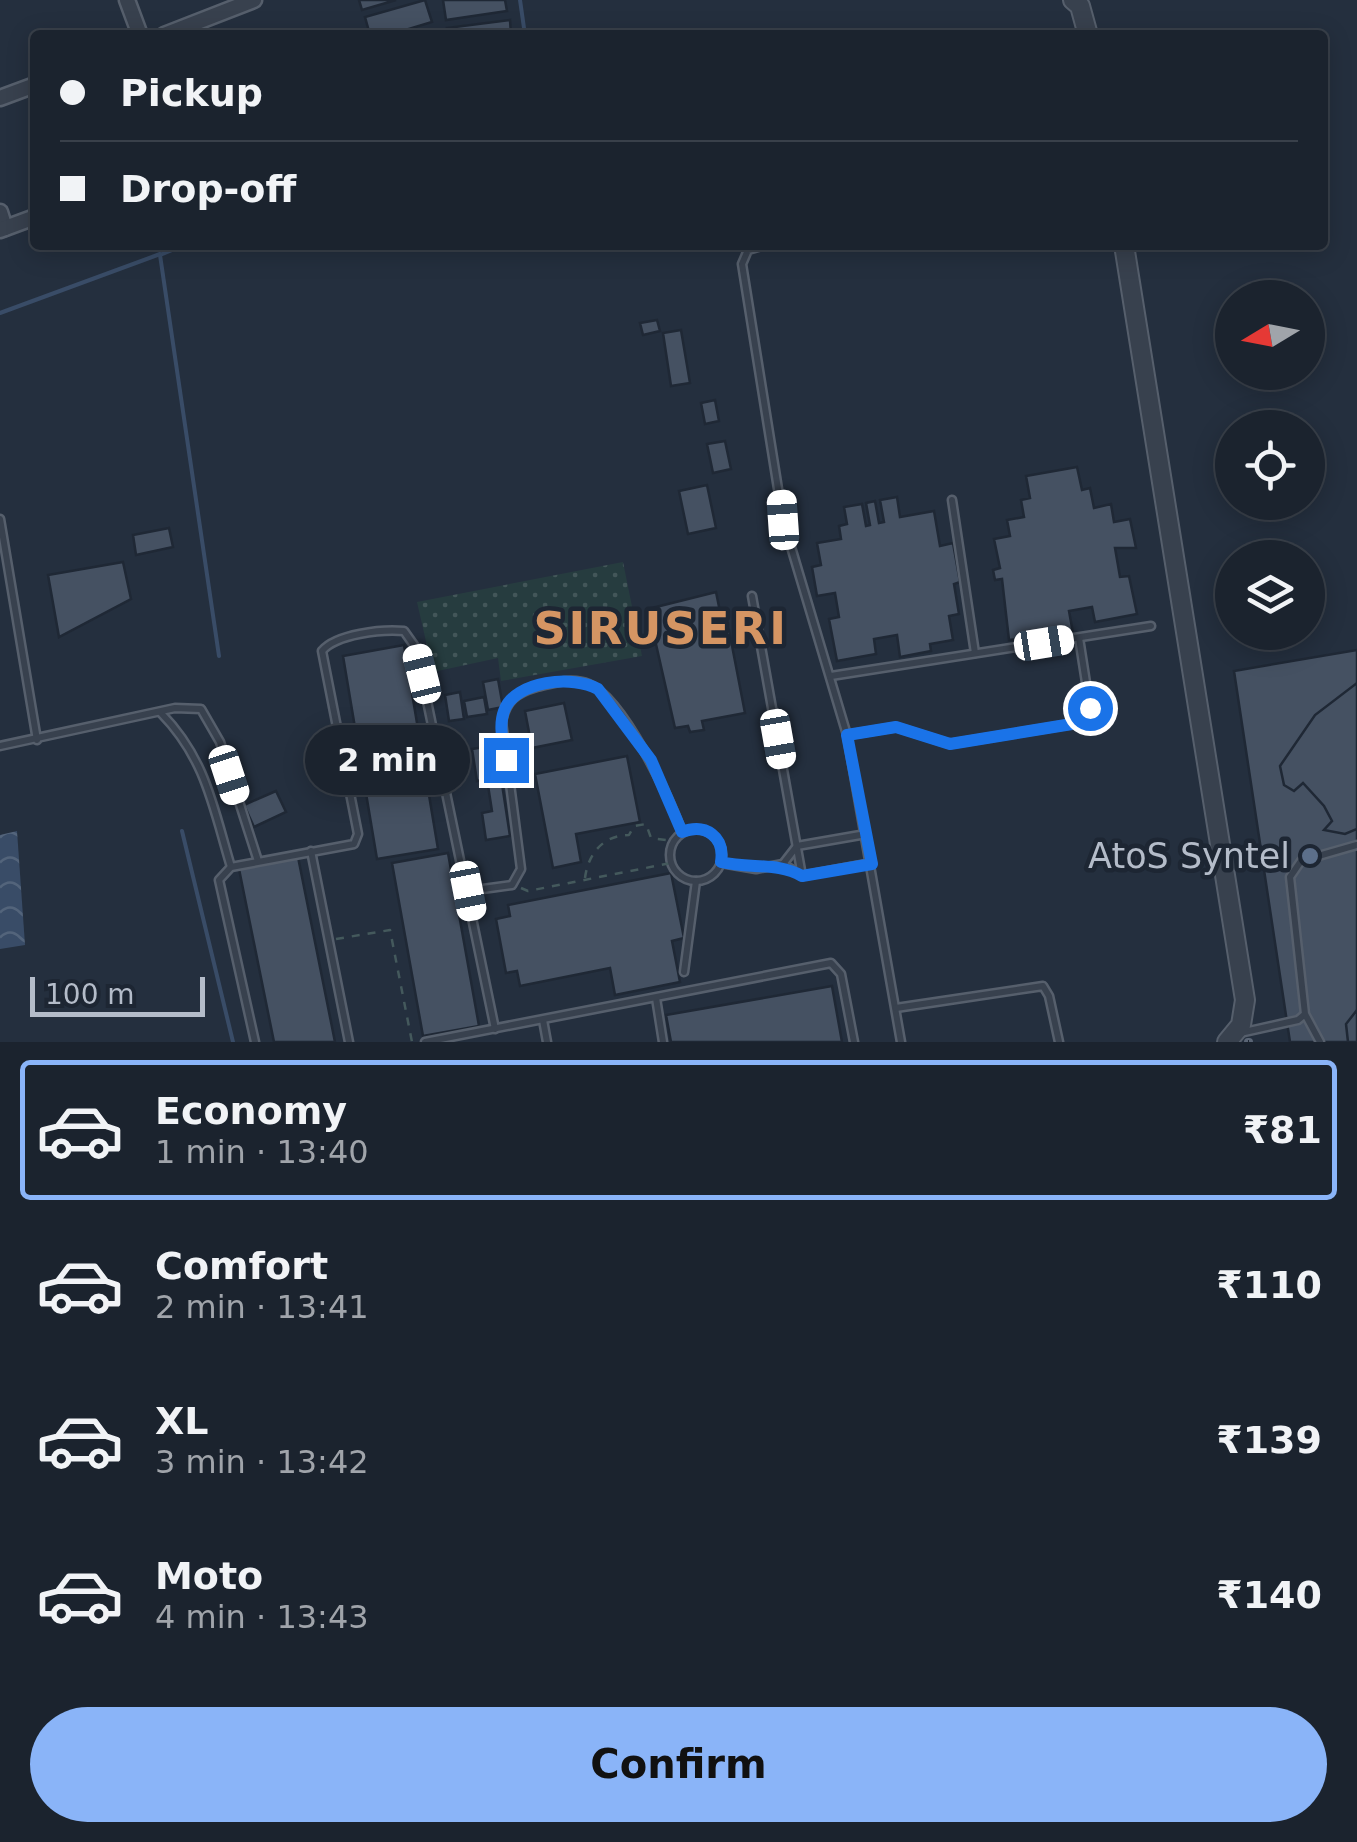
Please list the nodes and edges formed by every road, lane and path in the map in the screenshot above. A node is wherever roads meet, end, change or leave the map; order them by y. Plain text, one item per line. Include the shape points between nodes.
1 (127, 0) edge
2 (251, 1) edge
3 (1076, 1) edge
4 (138, 30) edge
5 (177, 30) edge
6 (1086, 30) edge
7 (30, 86) edge
8 (0, 98) edge
9 (0, 212) edge
10 (30, 218) edge
11 (3, 229) edge
12 (752, 250) edge
13 (1125, 250) edge
14 (952, 500) dead end
15 (0, 518) edge
16 (752, 596) dead end
17 (1151, 626) dead end
18 (1078, 638) junction
19 (975, 654) junction
20 (832, 676) junction
21 (162, 713) junction
22 (847, 735) junction
23 (37, 740) junction
24 (0, 746) edge
25 (682, 832) junction
26 (866, 834) junction
27 (674, 842) junction
28 (1357, 845) edge
29 (797, 846) junction
30 (311, 852) junction
31 (258, 861) junction
32 (721, 862) junction
33 (671, 863) junction
34 (782, 864) junction
35 (872, 864) junction
36 (230, 867) junction
37 (802, 876) junction
38 (585, 880) junction
39 (696, 881) junction
40 (512, 884) junction
41 (468, 891) junction
42 (330, 940) junction
43 (684, 972) dead end
44 (656, 998) junction
45 (896, 1008) junction
46 (1305, 1014) junction
47 (543, 1020) junction
48 (495, 1030) junction
49 (1231, 1038) edge
50 (255, 1042) edge
51 (349, 1042) edge
52 (412, 1042) edge
53 (425, 1042) edge
54 (547, 1042) edge
55 (663, 1042) edge
56 (854, 1042) edge
57 (900, 1042) edge
58 (1059, 1042) edge
59 (1320, 1042) edge

1 - 4 street
2 - 5 street
3 - 6 street
7 - 8 street
9 - 11 street
10 - 11 street
12 - 20 lane via 744,253 744,282 788,540
13 - 49 street via 1245,1000
14 - 19 lane
15 - 23 lane
16 - 29 lane
17 - 18 lane
18 - 19 lane
18 - 22 lane via 1090,708 1078,723 950,744 896,727
19 - 20 lane
20 - 22 lane
21 - 23 lane
21 - 31 lane via 190,706 210,718
21 - 36 lane via 201,766
22 - 26 lane
23 - 24 lane
25 - 27 lane
25 - 32 lane via 699,828 714,835
25 - 40 lane via 651,760 598,689 570,680 522,692 504,709 502,722 521,855
26 - 29 lane
26 - 35 lane
27 - 33 lane
27 - 38 path via 650,838 646,824 634,826 628,835 602,841 588,860
28 - 46 lane via 1300,862 1290,876
29 - 34 lane
29 - 37 lane
30 - 31 lane
30 - 41 lane via 349,846 358,834 322,651 332,641 404,631 416,648 432,711
30 - 42 lane
31 - 36 lane
32 - 34 lane via 756,869
32 - 39 lane via 714,874
33 - 38 path
33 - 39 lane
34 - 37 lane
35 - 37 lane
35 - 45 lane
36 - 50 lane via 219,892
38 - 40 path via 528,891
39 - 43 lane
40 - 41 lane
41 - 48 lane
42 - 51 lane
42 - 52 path via 390,930
44 - 47 lane
44 - 55 lane
44 - 56 lane via 831,963 840,974
45 - 57 lane
45 - 58 lane via 1043,986
46 - 49 lane
46 - 59 lane
47 - 48 lane
47 - 54 lane
48 - 53 lane

